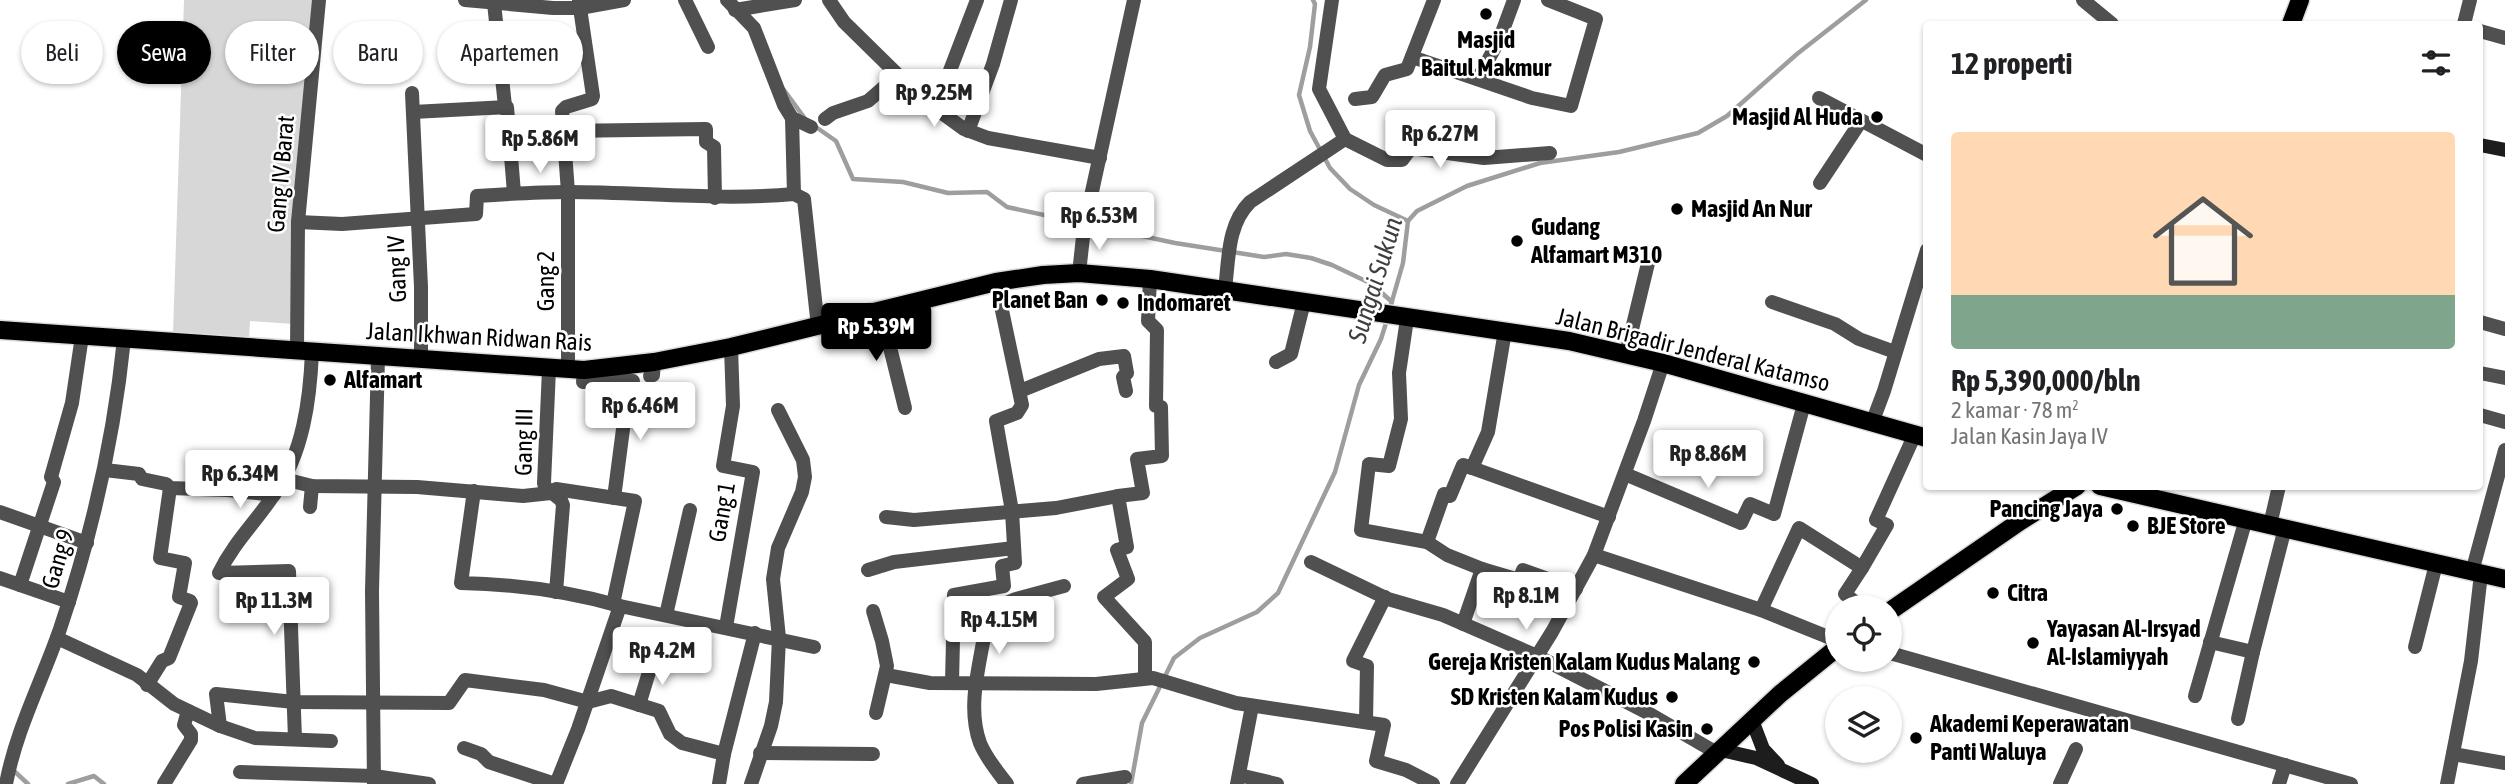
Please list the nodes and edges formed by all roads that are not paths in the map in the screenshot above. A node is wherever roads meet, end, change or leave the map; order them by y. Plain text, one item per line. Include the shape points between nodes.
1 (319, 0) edge
2 (465, 0) edge
3 (624, 0) edge
4 (685, 0) edge
5 (795, 0) edge
6 (829, 0) edge
7 (976, 0) edge
8 (1012, 0) edge
9 (1135, 0) edge
10 (1332, 0) edge
11 (1434, 0) edge
12 (1514, 0) edge
13 (1548, 0) edge
14 (2082, 0) edge
15 (2300, 0) edge
16 (2470, 0) edge
17 (494, 3) junction
18 (580, 4) edge
19 (736, 7) edge
20 (1585, 7) edge
21 (2108, 21) edge
22 (2292, 21) edge
23 (2465, 21) edge
24 (2483, 32) edge
25 (2505, 38) edge
26 (708, 47) dead end
27 (1412, 57) junction
28 (898, 75) junction
29 (1479, 79) junction
30 (412, 93) dead end
31 (1819, 98) dead end
32 (1355, 99) dead end
33 (931, 105) junction
34 (505, 106) junction
35 (413, 112) junction
36 (792, 118) junction
37 (825, 119) dead end
38 (1861, 121) junction
39 (811, 127) dead end
40 (564, 131) junction
41 (968, 131) junction
42 (1345, 139) junction
43 (2483, 146) edge
44 (2505, 150) edge
45 (1550, 153) dead end
46 (1923, 153) edge
47 (1100, 158) junction
48 (1820, 183) dead end
49 (568, 192) junction
50 (514, 193) junction
51 (794, 194) junction
52 (715, 198) junction
53 (417, 218) junction
54 (298, 222) junction
55 (1649, 259) dead end
56 (1923, 263) edge
57 (1079, 273) junction
58 (1150, 279) junction
59 (996, 282) junction
60 (1225, 289) junction
61 (1772, 302) dead end
62 (1307, 303) junction
63 (881, 311) junction
64 (1405, 318) junction
65 (2483, 323) edge
66 (818, 327) junction
67 (0, 330) edge
68 (2505, 330) edge
69 (1505, 331) junction
70 (82, 336) junction
71 (124, 339) junction
72 (731, 347) junction
73 (304, 352) junction
74 (1895, 352) junction
75 (1626, 354) junction
76 (378, 357) junction
77 (421, 360) junction
78 (1276, 362) dead end
79 (1662, 363) junction
80 (549, 369) junction
81 (576, 370) junction
82 (2483, 374) edge
83 (2505, 378) edge
84 (1126, 391) dead end
85 (1021, 395) junction
86 (1804, 404) junction
87 (905, 408) dead end
88 (778, 410) dead end
89 (2483, 416) edge
90 (1872, 422) junction
91 (2505, 422) edge
92 (1921, 436) edge
93 (2505, 450) edge
94 (1472, 468) junction
95 (105, 470) junction
96 (1625, 474) junction
97 (284, 480) junction
98 (312, 486) junction
99 (375, 487) junction
100 (170, 488) junction
101 (2071, 490) edge
102 (2279, 490) edge
103 (474, 491) junction
104 (2132, 491) edge
105 (551, 493) junction
106 (274, 495) junction
107 (1118, 496) junction
108 (614, 498) junction
109 (310, 507) dead end
110 (690, 510) dead end
111 (1012, 511) junction
112 (0, 513) edge
113 (886, 517) dead end
114 (1609, 517) junction
115 (2246, 519) junction
116 (2277, 526) junction
117 (41, 527) junction
118 (1427, 542) junction
119 (87, 543) junction
120 (1014, 548) junction
121 (1594, 555) junction
122 (1311, 562) dead end
123 (2436, 564) junction
124 (1862, 568) junction
125 (1482, 569) junction
126 (868, 570) dead end
127 (2477, 573) junction
128 (0, 578) edge
129 (2505, 579) edge
130 (20, 585) junction
131 (1064, 586) dead end
132 (1576, 589) junction
133 (556, 592) junction
134 (1846, 595) edge
135 (1385, 597) junction
136 (69, 602) junction
137 (1902, 603) edge
138 (616, 605) junction
139 (1761, 610) junction
140 (873, 611) dead end
141 (666, 615) junction
142 (954, 617) junction
143 (986, 624) dead end
144 (1463, 624) junction
145 (726, 627) junction
146 (755, 633) junction
147 (1825, 636) edge
148 (57, 638) junction
149 (779, 638) junction
150 (2210, 642) junction
151 (814, 647) dead end
152 (2415, 647) dead end
153 (2253, 652) junction
154 (1537, 656) junction
155 (1902, 656) edge
156 (1825, 658) edge
157 (653, 659) dead end
158 (886, 676) junction
159 (1149, 678) junction
160 (976, 682) junction
161 (951, 683) junction
162 (147, 685) junction
163 (2194, 696) dead end
164 (294, 702) junction
165 (373, 702) junction
166 (588, 702) junction
167 (639, 705) junction
168 (1252, 706) junction
169 (188, 710) junction
170 (876, 713) dead end
171 (2238, 719) dead end
172 (1752, 720) junction
173 (1366, 721) junction
174 (220, 726) junction
175 (295, 739) junction
176 (331, 741) dead end
177 (464, 748) dead end
178 (2076, 749) dead end
179 (1719, 751) junction
180 (760, 753) junction
181 (724, 754) junction
182 (873, 754) dead end
183 (2454, 754) junction
184 (2505, 763) edge
185 (2285, 765) junction
186 (1782, 769) junction
187 (240, 772) dead end
188 (1125, 777) dead end
189 (7, 778) edge
190 (1238, 779) edge
191 (374, 780) edge
192 (164, 784) edge
193 (429, 784) edge
194 (556, 784) edge
195 (719, 784) edge
196 (751, 784) edge
197 (1007, 784) edge
198 (1083, 784) edge
199 (1277, 784) edge
200 (1433, 784) edge
201 (1457, 784) edge
202 (1684, 784) edge
203 (1812, 784) edge
204 (2060, 784) edge
205 (2278, 784) edge
206 (2351, 784) edge
207 (2447, 784) edge

1 - 54 street, Gang IV Barat
2 - 17 street
3 - 18 street
4 - 26 street
5 - 19 street
6 - 28 street via 844,22
7 - 33 street via 946,81
8 - 41 street
9 - 47 street
10 - 42 street via 1319,89
11 - 27 street
12 - 29 street
13 - 20 street
14 - 21 street
15 - 22 main road
16 - 23 street
17 - 18 street
17 - 34 street
18 - 40 street via 593,96 563,109
19 - 36 street via 754,28
20 - 29 street via 1596,19 1572,106
24 - 25 street
27 - 29 street
27 - 32 street via 1407,69 1385,75 1372,97
28 - 33 street
28 - 37 street via 868,101
30 - 35 street, Gang IV
31 - 38 street
33 - 41 street
34 - 35 street
34 - 50 street via 509,109
35 - 53 street, Gang IV
36 - 39 street
36 - 51 street
38 - 46 street
38 - 48 street
40 - 49 street
40 - 52 street via 706,129 706,142 714,146
41 - 47 street
42 - 45 street via 1394,161 1402,160 1411,148 1484,158
42 - 60 street via 1241,212
43 - 44 main road
47 - 57 street
49 - 50 street
49 - 52 street
49 - 81 street, Gang 2
50 - 53 street via 477,196 476,214
51 - 52 street
51 - 66 street via 804,199
53 - 54 street
53 - 77 street, Gang IV
54 - 73 street, Gang IV Barat
55 - 75 street
56 - 74 street
57 - 58 main road, Jalan Ikhwan Ridwan Rais
57 - 59 main road, Jalan Ikhwan Ridwan Rais
58 - 60 main road, Jalan Ikhwan Ridwan Rais
58 - 107 street via 1148,321 1157,330 1156,406 1161,407 1162,456 1137,459 1143,493
59 - 63 main road, Jalan Ikhwan Ridwan Rais
59 - 85 street
60 - 62 main road, Jalan Ikhwan Ridwan Rais
61 - 74 street
62 - 64 main road, Jalan Ikhwan Ridwan Rais
62 - 78 street via 1291,354
63 - 66 main road, Jalan Ikhwan Ridwan Rais
63 - 87 street
64 - 69 main road, Jalan Brigadir Jenderal Katamso
64 - 118 street via 1399,373 1401,419 1389,466 1369,464 1361,530
65 - 68 street
66 - 72 main road, Jalan Ikhwan Ridwan Rais
67 - 70 main road, Jalan Ikhwan Ridwan Rais
69 - 75 main road, Jalan Brigadir Jenderal Katamso
69 - 94 street via 1488,432
70 - 71 main road, Jalan Ikhwan Ridwan Rais
70 - 117 street via 72,403
71 - 73 main road, Jalan Ikhwan Ridwan Rais
71 - 95 street, Gang 9
72 - 81 main road, Jalan Ikhwan Ridwan Rais via 652,369
72 - 145 street, Gang 1 via 733,406 723,466 753,472
73 - 76 main road, Jalan Ikhwan Ridwan Rais
73 - 97 street, Gang IV Barat via 308,400
74 - 90 street
75 - 79 main road, Jalan Brigadir Jenderal Katamso
76 - 77 main road, Jalan Ikhwan Ridwan Rais
76 - 99 street
77 - 80 main road, Jalan Ikhwan Ridwan Rais
79 - 86 main road, Jalan Brigadir Jenderal Katamso
79 - 96 street
80 - 81 main road, Jalan Ikhwan Ridwan Rais
80 - 105 street, Gang III via 544,483
81 - 108 street via 583,382 631,382
82 - 83 street
84 - 85 street via 1124,356 1099,359
85 - 111 street via 1017,413 996,421
86 - 90 main road, Jalan Brigadir Jenderal Katamso
86 - 96 street via 1774,514 1750,504 1741,523
88 - 149 street via 805,472 802,492 780,538 773,579
89 - 91 street
90 - 92 main road, Jalan Brigadir Jenderal Katamso
92 - 124 street via 1877,520 1887,525
93 - 127 street
94 - 114 street
94 - 118 street via 1463,465 1450,496 1444,494
95 - 100 street via 139,474
95 - 119 street, Gang 9
96 - 114 street
97 - 98 street
97 - 106 street, Gang IV Barat
98 - 99 street
98 - 109 street
99 - 103 street
99 - 165 street
100 - 106 street
100 - 162 street via 160,558 184,563 179,597 191,603 169,658 162,661
101 - 137 main road
102 - 116 street
103 - 105 street via 523,496
103 - 133 street via 461,583
104 - 115 main road
105 - 108 street via 569,490
105 - 133 street, Gang III via 564,505
106 - 164 street, Gang IV Barat via 219,573 289,572
107 - 111 street
107 - 159 street via 1127,547 1117,550 1128,579 1104,597 1145,642
108 - 138 street via 635,502
110 - 141 street
111 - 113 street via 914,520
111 - 120 street
112 - 117 street
114 - 121 street
115 - 116 main road
115 - 150 street
116 - 123 main road
116 - 153 street
117 - 119 street
117 - 130 street
118 - 125 street
119 - 136 street, Gang 9
120 - 126 street via 894,562
120 - 142 street via 1015,562 1002,566 1004,586 954,595
121 - 132 street
121 - 139 street
122 - 135 street
123 - 127 main road
123 - 152 street
124 - 134 street
124 - 139 street via 1799,528
125 - 132 street via 1519,580 1523,570
125 - 144 street
127 - 129 main road
127 - 183 street via 2471,661
128 - 130 street
130 - 136 street
131 - 142 street via 977,616
132 - 154 street
133 - 138 street
135 - 144 street
135 - 173 street via 1353,661 1367,666
136 - 148 street, Gang 9
138 - 141 street
138 - 166 street
139 - 147 street
140 - 158 street
141 - 145 street
142 - 161 street
143 - 160 street
144 - 154 street
145 - 146 street
146 - 149 street
146 - 181 street
148 - 162 street via 137,675
148 - 189 street, Gang 9
149 - 151 street
149 - 180 street via 776,702
150 - 153 street
150 - 163 street
153 - 171 street
154 - 179 street
154 - 201 street
155 - 185 street
156 - 172 main road
157 - 167 street
158 - 161 street
158 - 170 street
159 - 160 street via 1096,684
159 - 168 street
160 - 161 street
160 - 197 street via 980,743
162 - 169 street
164 - 165 street
164 - 174 street via 216,694
164 - 175 street
165 - 166 street via 449,703 465,680 544,690
165 - 191 street
166 - 167 street via 611,695
166 - 194 street
167 - 181 street via 659,711 670,734 682,743
168 - 173 street
168 - 190 street
169 - 174 street
169 - 192 street via 184,725 191,740
172 - 179 main road
172 - 186 main road via 1763,749
173 - 200 street via 1384,725 1376,761
174 - 175 street via 255,738
175 - 176 street
177 - 194 street via 489,762
178 - 204 street
179 - 186 main road
179 - 202 main road
180 - 182 street
180 - 196 street
181 - 195 street
183 - 184 street
183 - 207 street
185 - 205 street
185 - 206 street
186 - 203 main road
187 - 191 street
188 - 198 street
190 - 199 street
191 - 193 street

